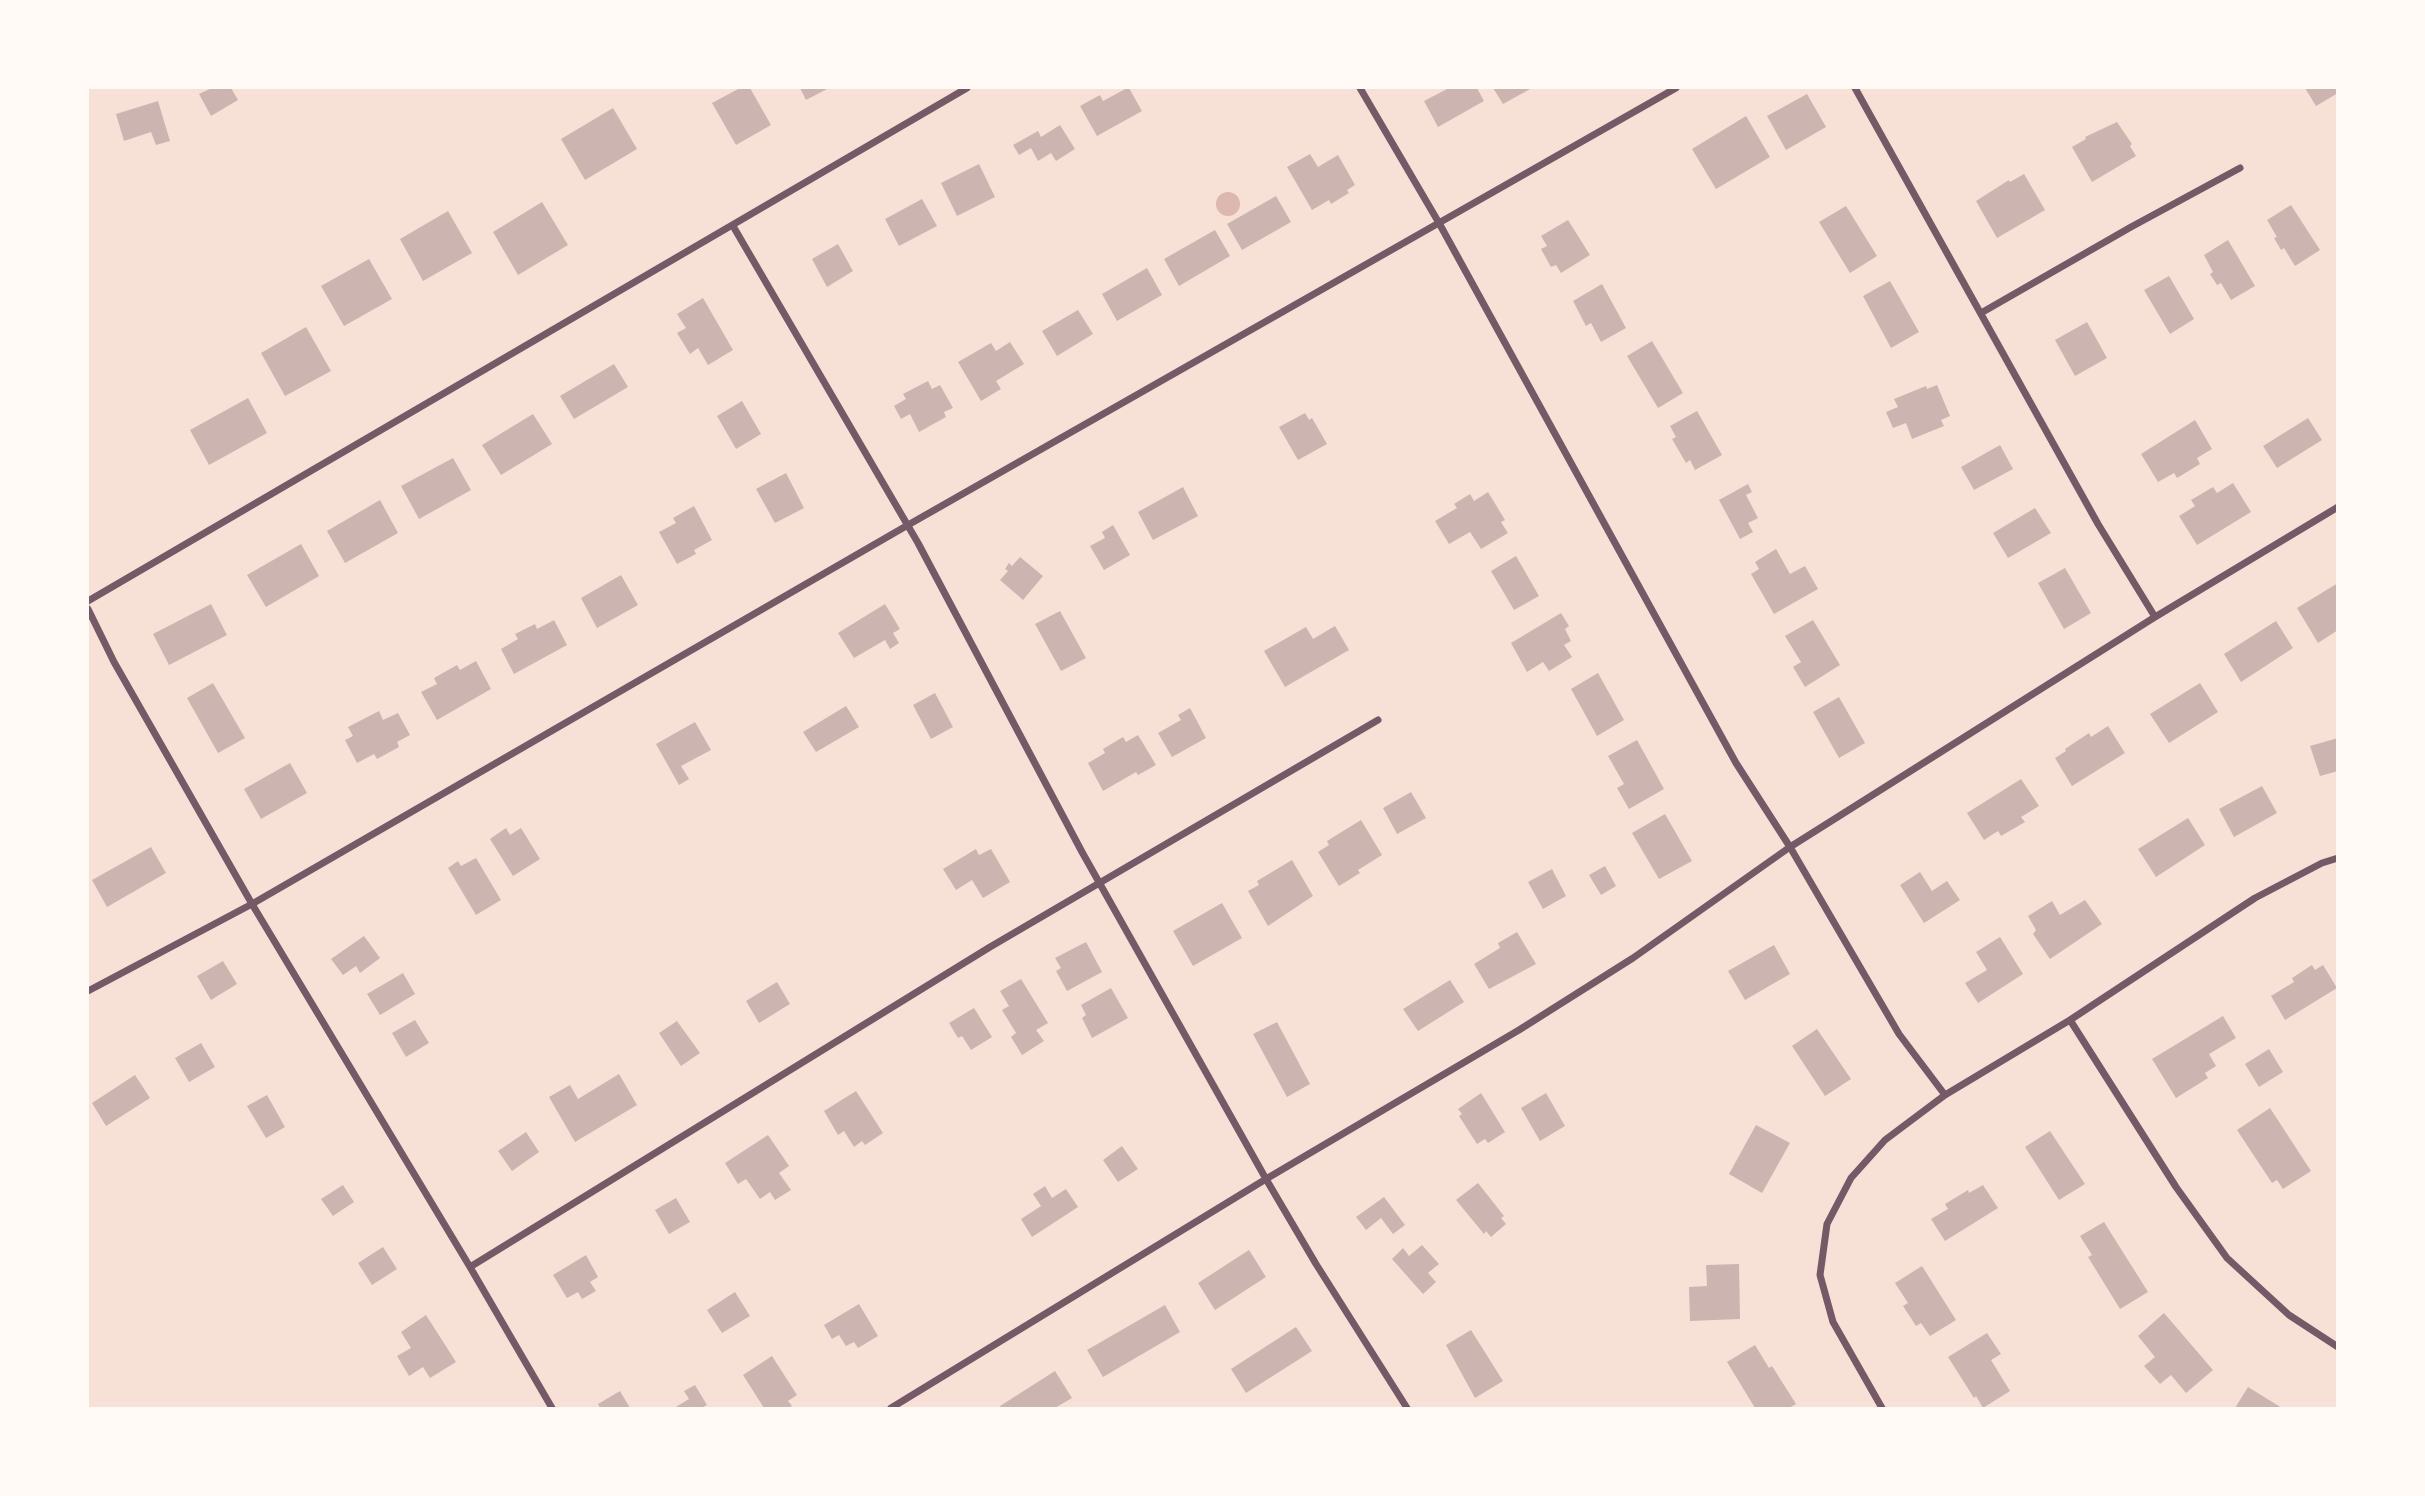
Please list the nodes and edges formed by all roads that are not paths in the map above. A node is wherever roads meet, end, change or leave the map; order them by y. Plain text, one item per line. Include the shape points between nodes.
1 (967, 88) edge
2 (1360, 88) edge
3 (1676, 88) edge
4 (1855, 88) edge
5 (2240, 168) dead end
6 (1439, 223) junction
7 (733, 226) junction
8 (1981, 313) junction
9 (2337, 507) edge
10 (908, 525) junction
11 (88, 601) edge
12 (88, 609) edge
13 (2155, 617) junction
14 (1378, 720) dead end
15 (1790, 847) junction
16 (2337, 858) edge
17 (1100, 884) junction
18 (252, 904) junction
19 (88, 991) edge
20 (2070, 1020) junction
21 (1945, 1096) junction
22 (1266, 1179) junction
23 (470, 1266) junction
24 (2337, 1347) edge
25 (552, 1409) edge
26 (891, 1409) edge
27 (1407, 1409) edge
28 (1882, 1409) edge

1 - 7 street
2 - 6 street
3 - 6 street
4 - 8 street
5 - 8 street
6 - 10 street
6 - 15 street via 1736,763
7 - 10 street
7 - 11 street
8 - 13 street
9 - 13 street
10 - 17 street
10 - 18 street
12 - 18 street
13 - 15 street
14 - 17 street
15 - 21 street via 1899,1034
15 - 22 street via 1633,958
16 - 20 street via 2255,898
17 - 22 street
17 - 23 street
18 - 19 street
18 - 23 street
20 - 21 street
20 - 24 street via 2227,1258 2289,1315
21 - 28 street via 1885,1140 1851,1178 1828,1224 1820,1275 1833,1322
22 - 26 street
22 - 27 street
23 - 25 street

